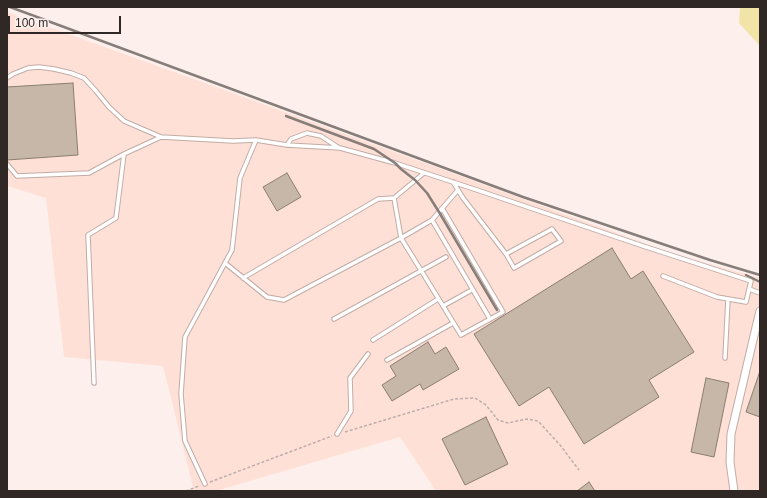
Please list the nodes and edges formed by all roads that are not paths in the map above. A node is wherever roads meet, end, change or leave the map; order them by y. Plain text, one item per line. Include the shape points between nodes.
1 (7, 78) edge
2 (161, 137) junction
3 (256, 140) junction
4 (287, 145) junction
5 (340, 148) junction
6 (124, 154) junction
7 (7, 164) edge
8 (424, 173) junction
9 (453, 182) junction
10 (458, 190) junction
11 (394, 198) junction
12 (442, 208) junction
13 (432, 220) junction
14 (401, 238) junction
15 (506, 254) junction
16 (446, 257) dead end
17 (225, 263) junction
18 (421, 271) junction
19 (664, 276) dead end
20 (243, 278) junction
21 (749, 289) junction
22 (470, 291) dead end
23 (760, 293) edge
24 (438, 299) junction
25 (728, 299) junction
26 (443, 306) junction
27 (760, 311) edge
28 (334, 319) dead end
29 (490, 319) junction
30 (453, 323) junction
31 (372, 340) dead end
32 (368, 354) dead end
33 (725, 358) dead end
34 (387, 360) dead end
35 (94, 383) dead end
36 (336, 434) road end
37 (205, 484) road end
38 (734, 491) edge

1 - 2 lane via 28,68 39,67 71,72 84,78 124,121
2 - 3 lane
2 - 6 lane
3 - 4 lane
3 - 17 lane via 240,178 232,250
4 - 5 lane
4 - 5 lane via 291,139 308,133 321,136
5 - 8 lane
6 - 7 lane via 89,173 17,176
6 - 35 lane via 116,218 88,234
8 - 9 lane
8 - 11 lane
9 - 10 lane
9 - 21 lane via 751,281
10 - 12 lane
10 - 15 lane
11 - 14 lane
11 - 20 lane via 378,199
12 - 13 lane
12 - 29 lane via 503,312
13 - 14 lane
13 - 29 lane
14 - 18 lane
14 - 20 lane via 284,300 267,297
15 - 15 lane via 514,268 561,242 552,229
16 - 18 lane
17 - 20 lane
17 - 37 lane via 185,337 181,394 185,442
18 - 24 lane
18 - 28 lane
19 - 25 lane via 716,297
21 - 23 lane
21 - 25 lane via 746,302
22 - 26 lane
24 - 26 lane
24 - 31 lane
25 - 33 lane
26 - 30 lane
27 - 38 street via 731,434 730,462
29 - 30 lane via 461,335
30 - 34 lane
32 - 36 lane via 350,378 351,411

